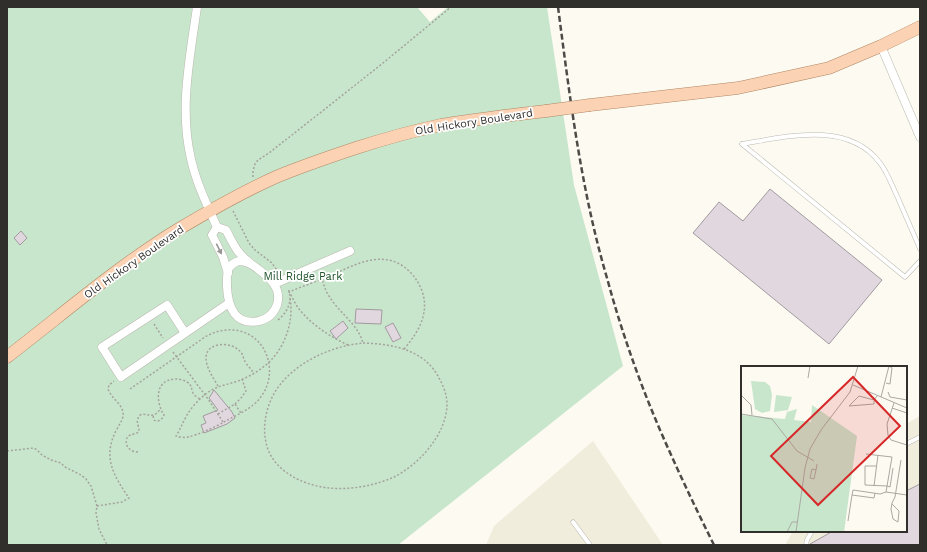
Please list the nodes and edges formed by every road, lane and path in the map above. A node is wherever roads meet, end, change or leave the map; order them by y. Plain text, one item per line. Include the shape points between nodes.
1 (197, 7) edge
2 (451, 7) edge
3 (920, 27) edge
4 (881, 46) junction
5 (920, 137) edge
6 (253, 188) junction
7 (210, 211) junction
8 (217, 227) junction
9 (920, 249) edge
10 (350, 251) dead end
11 (920, 261) edge
12 (250, 263) junction
13 (316, 266) junction
14 (228, 273) junction
15 (322, 278) junction
16 (274, 284) junction
17 (290, 299) dead end
18 (229, 303) junction
19 (153, 322) dead end
20 (185, 334) junction
21 (363, 344) junction
22 (168, 345) junction
23 (348, 345) junction
24 (404, 349) junction
25 (176, 356) junction
26 (7, 357) edge
27 (269, 362) junction
28 (253, 373) junction
29 (121, 377) junction
30 (242, 379) junction
31 (218, 386) junction
32 (130, 388) dead end
33 (205, 395) junction
34 (200, 399) junction
35 (235, 404) junction
36 (160, 409) junction
37 (241, 413) junction
38 (218, 414) junction
39 (152, 416) junction
40 (223, 422) junction
41 (920, 437) edge
42 (907, 444) edge
43 (7, 451) edge
44 (138, 452) dead end
45 (97, 506) junction
46 (572, 522) dead end
47 (811, 532) edge
48 (109, 545) edge
49 (590, 545) edge
50 (806, 545) edge

1 - 7 street via 185,117 190,158
2 - 6 path via 360,82 258,160 253,171
3 - 4 main road, Old Hickory Boulevard
4 - 5 street
4 - 6 main road, Old Hickory Boulevard, bridge via 829,68 738,88 455,123 398,135 292,171
6 - 7 main road, Old Hickory Boulevard
7 - 8 street
7 - 26 main road, Old Hickory Boulevard via 133,260
8 - 12 street via 226,230 236,249
8 -> 14 street via 212,235
9 - 11 lane via 888,175 864,147 844,139 807,134 742,144 905,277
10 - 13 street
12 - 14 street via 237,262 231,266
12 - 16 street via 267,275
13 - 15 path
13 - 16 street
14 - 18 street
15 - 21 path via 328,294 357,330
15 - 23 path via 289,292 298,308 313,324
15 - 24 path via 374,259 392,261 407,269 418,282 425,308 420,326
16 - 18 street via 277,302 271,314 264,319 250,322 243,320 232,311
17 - 27 path via 292,311 287,331 280,349
18 - 20 street
19 - 22 path
20 - 22 street
20 - 29 street via 167,305 102,347
21 - 23 path
21 - 24 path
22 - 25 path
22 - 29 street
23 - 24 path via 314,358 290,374 273,396 265,421 269,450 276,463 302,482 316,487 346,489 394,477 417,461 436,439 446,411 444,390 431,366 424,359
25 - 27 path via 204,337 231,330 249,334 256,340
25 - 32 path
25 - 33 path
27 - 28 path
27 - 37 path via 270,378 264,393 256,403
28 - 30 path
28 - 31 path via 238,349 226,344 217,346 209,350 206,362
29 - 45 path via 112,382 108,389 123,412 112,438 110,452 111,465 129,498 122,502
30 - 31 path
30 - 35 path via 246,391
31 - 33 path
33 - 34 path
33 - 38 path
34 - 36 path via 187,382 169,380 160,390
34 - 40 path via 176,436 186,438
35 - 37 path
35 - 38 path
36 - 39 path
36 - 39 path via 164,416 162,419 155,421
37 - 40 path
38 - 40 path
39 - 44 path via 140,416 137,420 139,431 126,439 128,447 133,452
41 - 42 lane
43 - 45 path via 34,448 42,455 81,475 90,486
45 - 48 path via 100,529
46 - 49 lane
47 - 50 lane

